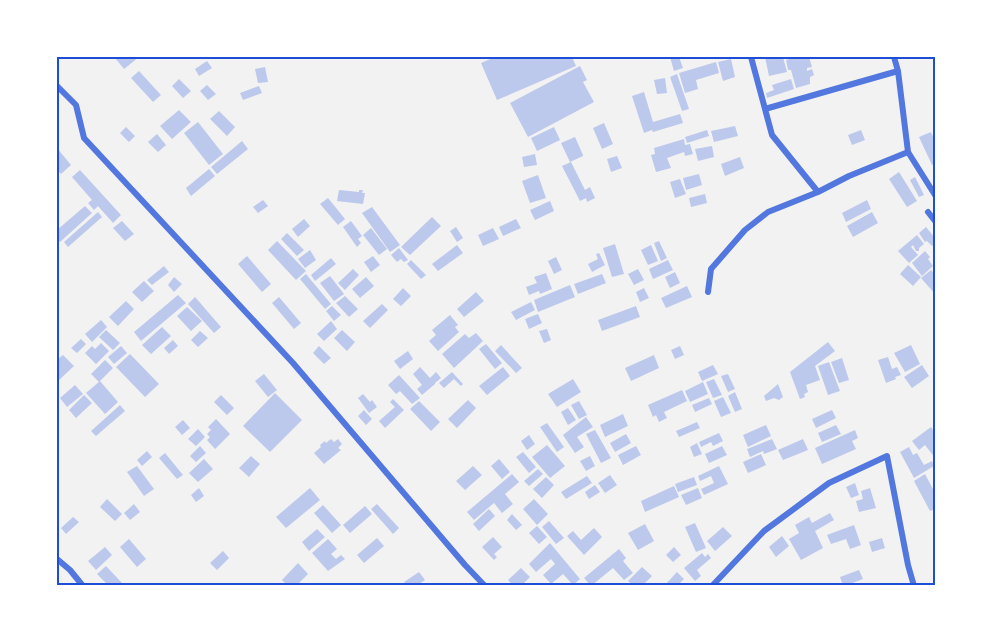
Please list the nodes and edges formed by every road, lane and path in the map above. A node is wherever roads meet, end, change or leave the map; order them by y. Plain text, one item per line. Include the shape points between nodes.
1 (751, 57) edge
2 (894, 57) edge
3 (898, 71) junction
4 (57, 86) edge
5 (765, 109) junction
6 (908, 152) junction
7 (818, 192) junction
8 (935, 195) edge
9 (928, 213) dead end
10 (935, 221) edge
11 (708, 292) dead end
12 (57, 559) edge
13 (83, 586) edge
14 (485, 586) edge
15 (712, 586) edge
16 (914, 586) edge

1 - 5 street
2 - 3 street
3 - 5 street
3 - 6 street
4 - 14 street via 76,105 84,138 293,363
5 - 7 street via 772,135
6 - 7 street
6 - 8 street
7 - 11 street via 768,212 745,230 711,269
9 - 10 street
12 - 13 street
15 - 16 street via 773,524 829,483 887,456

